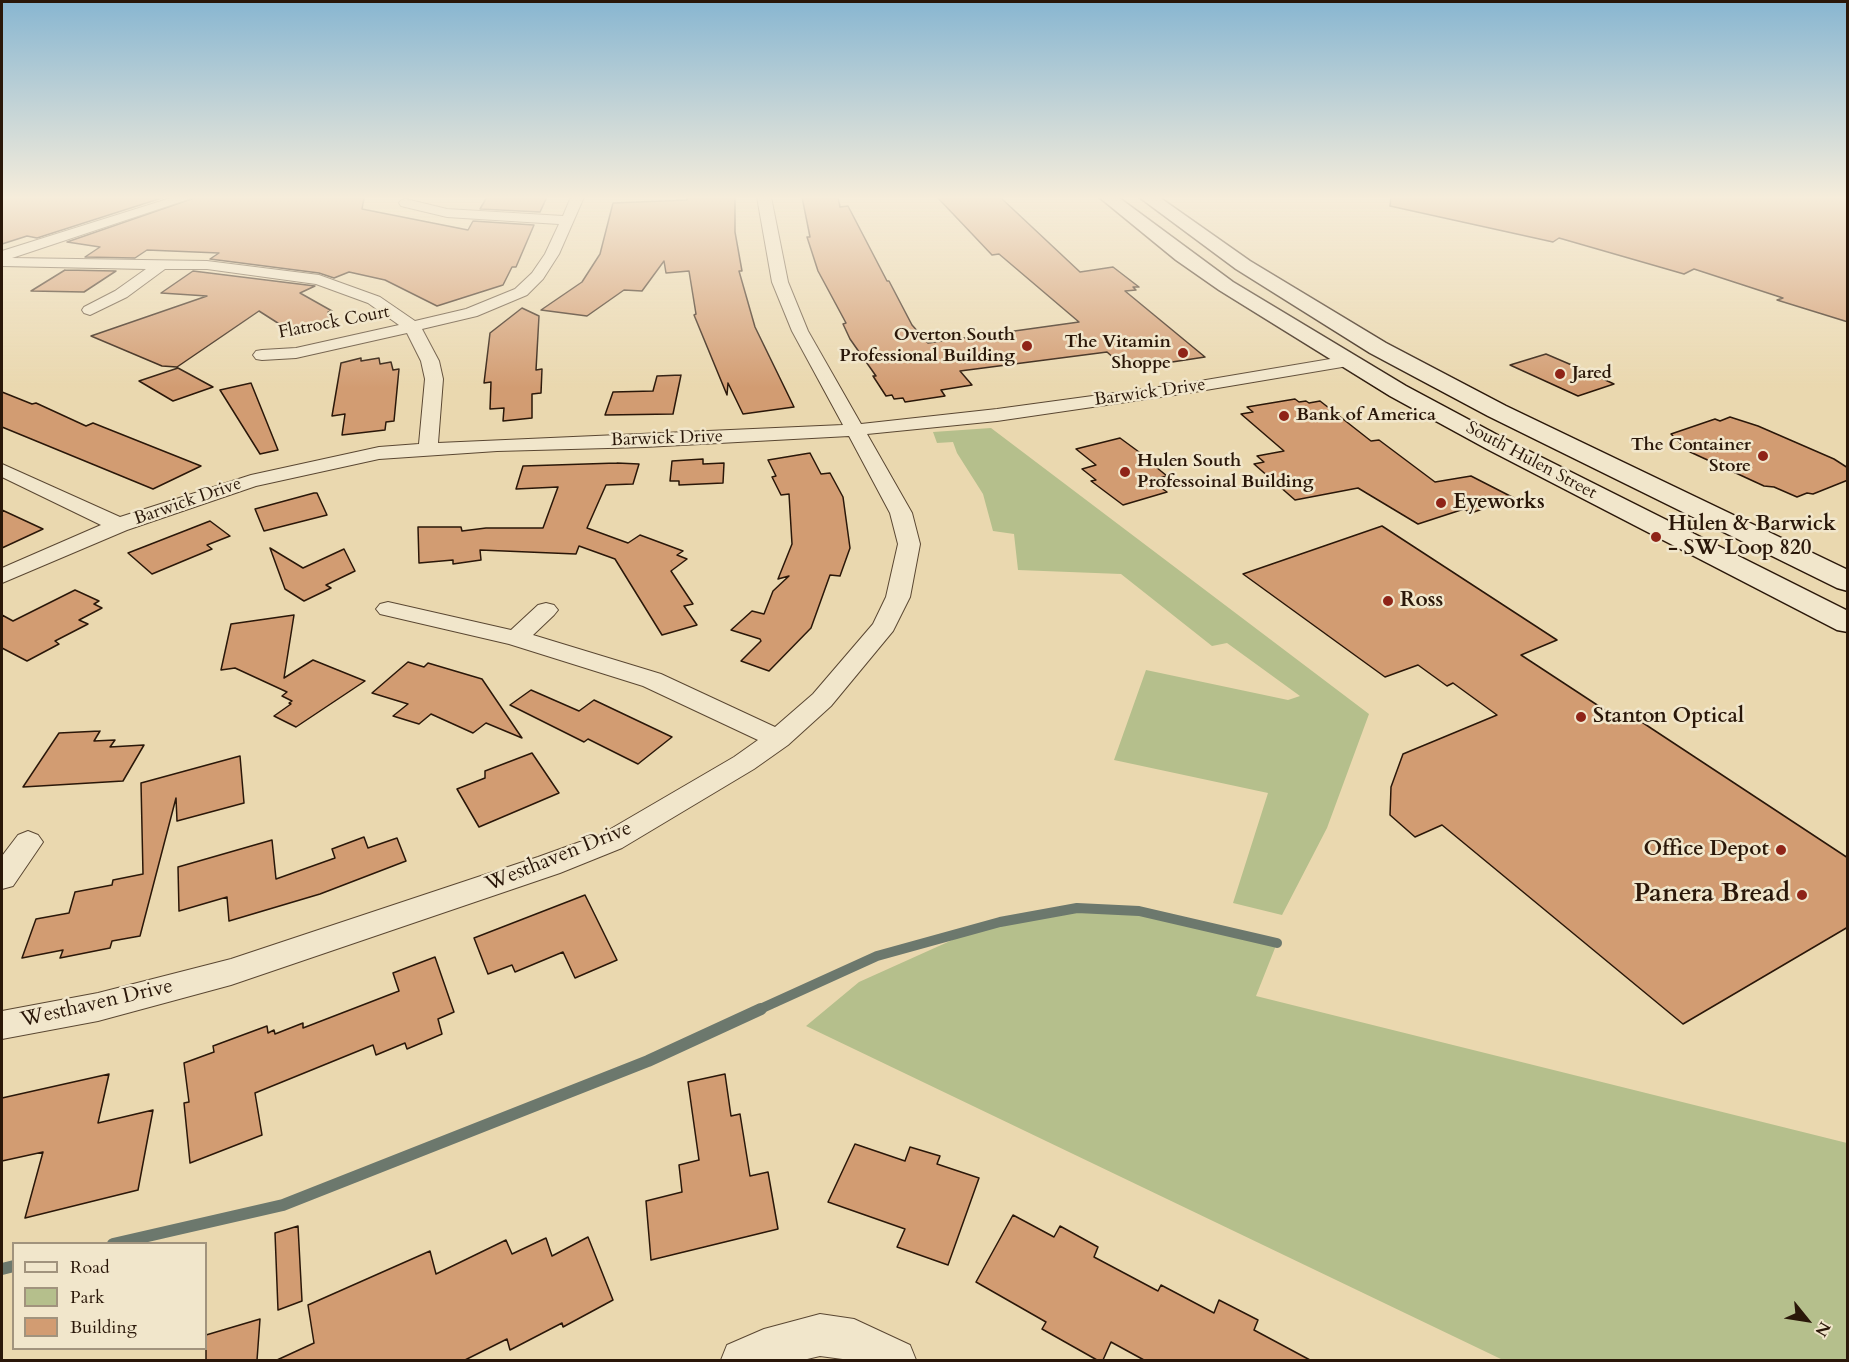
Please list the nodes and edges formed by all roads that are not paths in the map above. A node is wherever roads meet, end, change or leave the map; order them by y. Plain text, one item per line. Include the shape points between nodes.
1 (547, 261) edge
2 (776, 261) edge
3 (1192, 261) edge
4 (1237, 261) edge
5 (2, 262) edge
6 (163, 263) junction
7 (90, 310) dead end
8 (413, 327) junction
9 (262, 355) dead end
10 (1348, 361) junction
11 (854, 430) junction
12 (428, 449) junction
13 (2, 470) edge
14 (119, 525) junction
15 (1795, 557) junction
16 (2, 576) edge
17 (1757, 578) junction
18 (1848, 582) edge
19 (388, 609) dead end
20 (546, 610) dead end
21 (1848, 623) edge
22 (516, 638) junction
23 (778, 739) junction
24 (28, 842) dead end
25 (2, 878) edge
26 (2, 1025) edge
27 (742, 1360) edge
28 (895, 1360) edge

1 - 8 street, Flatrock Court via 521,292 471,313
2 - 11 street, Westhaven Drive via 780,282 800,331
3 - 10 main road, South Hulen Street
4 - 15 main road, South Hulen Street via 1378,348 1497,411
5 - 6 street
6 - 7 street via 121,294
6 - 8 street via 319,280 374,300
8 - 9 street, Flatrock Court via 296,353
8 - 12 street via 434,379
10 - 11 street, Barwick Drive via 997,415
10 - 17 main road, South Hulen Street via 1496,444
11 - 12 street, Barwick Drive
11 - 23 street, Westhaven Drive via 901,513 909,544 898,597 884,626 841,680
12 - 14 street, Barwick Drive via 379,453 251,481
13 - 14 street
14 - 16 street, Barwick Drive
15 - 17 main road
15 - 18 main road, South Hulen Street
17 - 21 main road, South Hulen Street
19 - 22 street
20 - 22 street
22 - 23 street via 652,680
23 - 26 street, Westhaven Drive via 612,840 549,865 231,972 98,1007
24 - 25 street
27 - 28 street via 820,1335 854,1341

